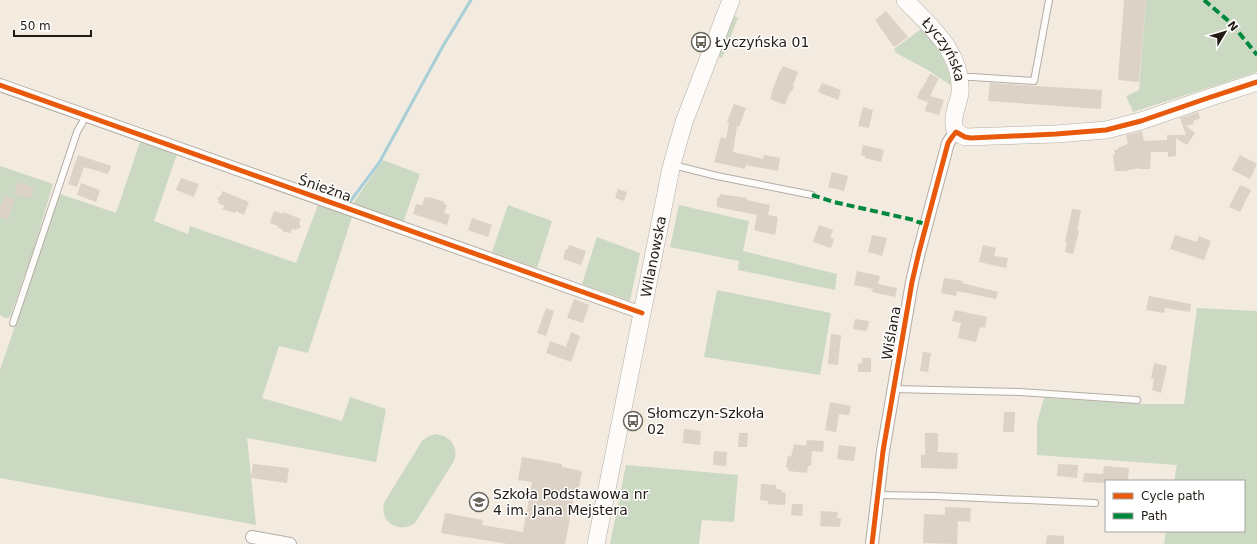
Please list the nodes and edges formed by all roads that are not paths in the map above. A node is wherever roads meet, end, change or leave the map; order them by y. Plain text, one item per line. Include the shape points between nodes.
1 (731, 0) edge
2 (905, 0) edge
3 (1048, 0) edge
4 (960, 77) junction
5 (1257, 82) edge
6 (0, 85) edge
7 (86, 116) junction
8 (956, 132) junction
9 (672, 164) junction
10 (812, 195) dead end
11 (642, 313) junction
12 (13, 324) dead end
13 (893, 389) junction
14 (1137, 400) dead end
15 (878, 495) junction
16 (1095, 503) dead end
17 (252, 537) dead end
18 (290, 544) edge
19 (596, 544) edge
20 (872, 544) edge

1 - 9 main road, Wilanowska via 687,115
2 - 4 main road, Łyczyńska via 949,50
3 - 4 lane via 1034,81
4 - 8 main road, Łyczyńska via 954,123
5 - 8 main road via 1141,121 1106,130 971,138
6 - 7 street, Śnieżna
7 - 11 street, Śnieżna
7 - 12 lane via 78,132
8 - 13 street, Wiślana via 948,143 919,252
9 - 10 lane via 716,176
9 - 11 main road, Wilanowska
11 - 19 main road, Wilanowska
13 - 14 lane via 1020,392
13 - 15 street, Wiślana
15 - 16 lane
15 - 20 street, Wiślana
17 - 18 street

